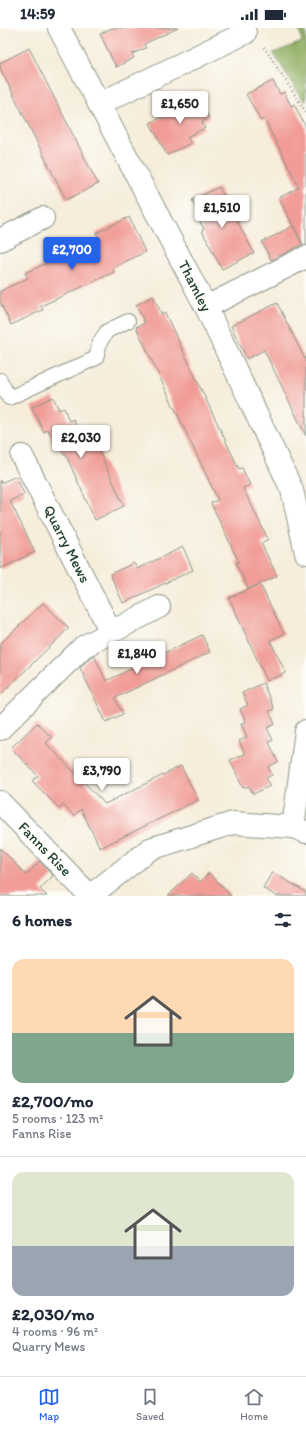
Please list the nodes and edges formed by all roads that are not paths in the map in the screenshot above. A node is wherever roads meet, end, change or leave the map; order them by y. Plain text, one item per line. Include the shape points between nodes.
1 (59, 28) edge
2 (251, 30) edge
3 (99, 104) junction
4 (43, 218) dead end
5 (0, 240) edge
6 (306, 257) edge
7 (206, 307) junction
8 (128, 321) dead end
9 (0, 380) edge
10 (22, 456) dead end
11 (299, 487) edge
12 (306, 553) edge
13 (159, 607) dead end
14 (111, 632) junction
15 (0, 729) edge
16 (306, 732) edge
17 (0, 802) edge
18 (299, 830) edge
19 (90, 896) edge

1 - 3 street, Thamley
2 - 3 street
3 - 7 street, Thamley
4 - 5 street
6 - 7 street
7 - 11 street, Thamley
8 - 9 lane via 107,331 100,342 96,358 9,398
10 - 14 street, Quarry Mews
11 - 12 street, Thamley
13 - 14 street
14 - 15 street via 83,647
16 - 18 street
17 - 19 street, Fanns Rise
18 - 19 street via 233,824 150,849

